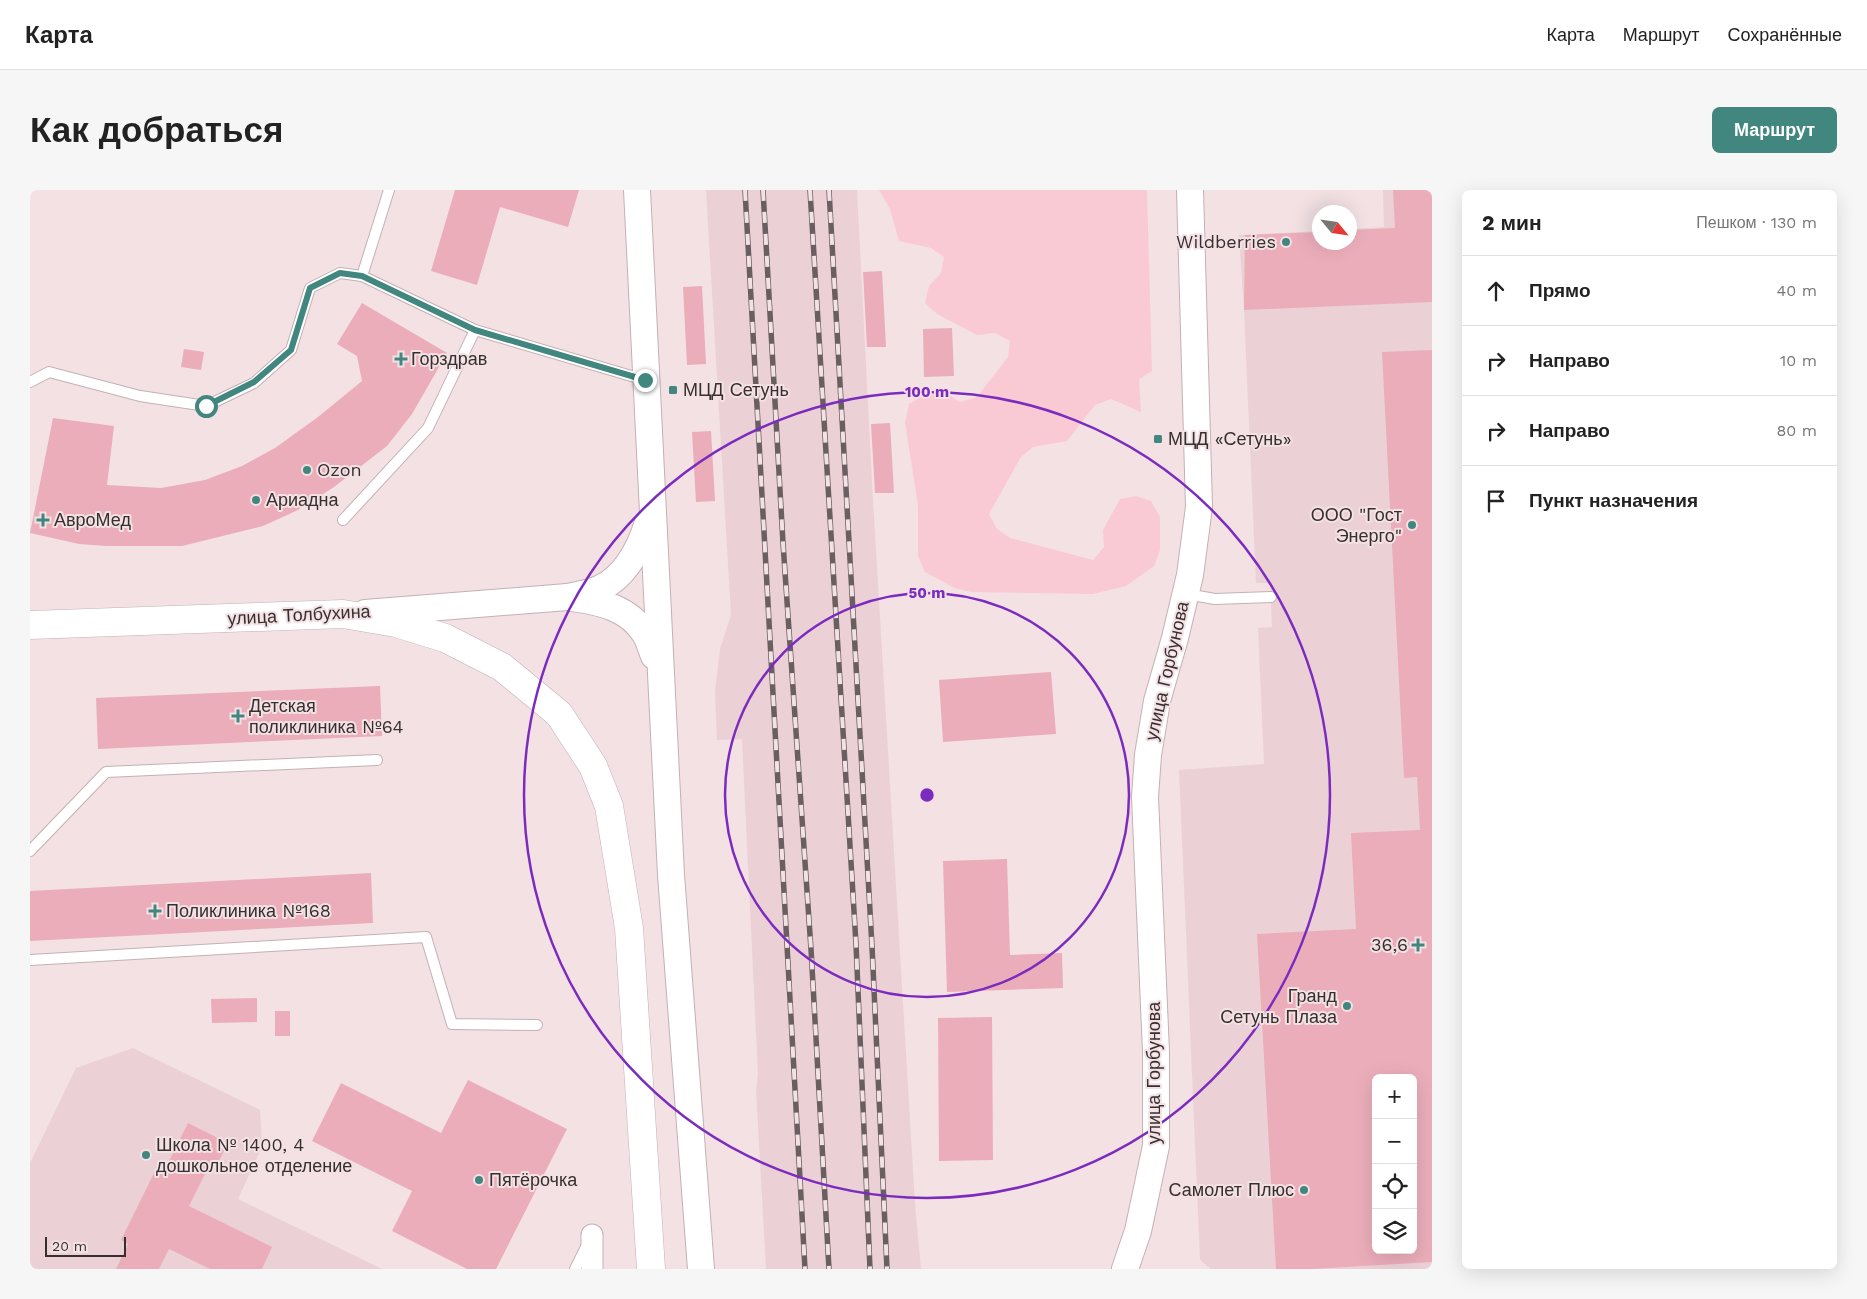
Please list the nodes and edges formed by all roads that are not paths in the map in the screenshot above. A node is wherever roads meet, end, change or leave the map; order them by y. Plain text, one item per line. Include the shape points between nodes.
1 (389, 190) edge
2 (636, 190) edge
3 (1190, 190) edge
4 (362, 276) junction
5 (475, 330) junction
6 (645, 380) junction
7 (30, 382) edge
8 (652, 512) junction
9 (343, 520) dead end
10 (1186, 594) junction
11 (567, 597) junction
12 (1271, 597) dead end
13 (342, 614) junction
14 (30, 625) edge
15 (660, 674) junction
16 (377, 760) dead end
17 (30, 851) edge
18 (30, 960) edge
19 (537, 1025) dead end
20 (592, 1236) joint
21 (575, 1269) edge
22 (592, 1269) edge
23 (652, 1269) edge
24 (701, 1269) edge
25 (1126, 1269) edge

1 - 4 lane
2 - 6 street
3 - 10 street, улица Горбунова via 1199,507
4 - 5 lane
4 - 7 lane via 340,273 310,288 291,350 254,382 206,406 140,396 49,372
5 - 6 lane
5 - 9 lane via 428,428
6 - 8 street
8 - 11 street, улица Толбухина via 633,558 618,576 602,587
8 - 15 street
10 - 12 lane via 1215,599
10 - 25 street, улица Горбунова via 1157,701 1148,755 1146,797 1156,1052 1156,1146 1138,1231
11 - 13 street, улица Толбухина
11 - 15 street, улица Толбухина via 600,602 634,620 646,635
13 - 14 main road, улица Толбухина
13 - 23 main road via 396,623 445,638 502,666 559,714 593,766 609,806 629,928
15 - 24 street via 671,875
16 - 17 lane via 106,772
18 - 19 lane via 426,937 452,1024
20 - 21 lane
20 - 22 street

